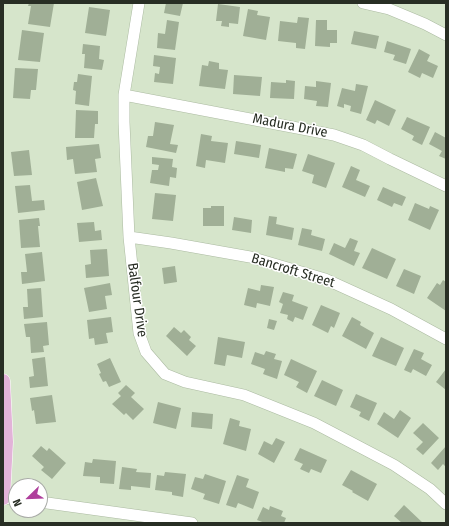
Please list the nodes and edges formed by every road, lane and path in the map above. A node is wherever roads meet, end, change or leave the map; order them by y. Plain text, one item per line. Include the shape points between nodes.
1 (139, 3) edge
2 (363, 3) edge
3 (446, 35) edge
4 (124, 95) junction
5 (446, 186) edge
6 (129, 237) junction
7 (446, 339) edge
8 (3, 381) edge
9 (3, 498) edge
10 (48, 503) edge
11 (446, 504) edge
12 (192, 523) edge

1 - 4 street, Balfour Drive
2 - 3 street via 389,9
4 - 5 street, Madura Drive via 334,134 363,145
4 - 6 street, Balfour Drive
6 - 7 street, Bancroft Street via 250,257 325,279 391,309
6 - 11 street, Balfour Drive via 138,333 146,352 165,374 185,382 244,395 314,423 394,465 430,489
8 - 9 main road via 6,442
10 - 12 street

